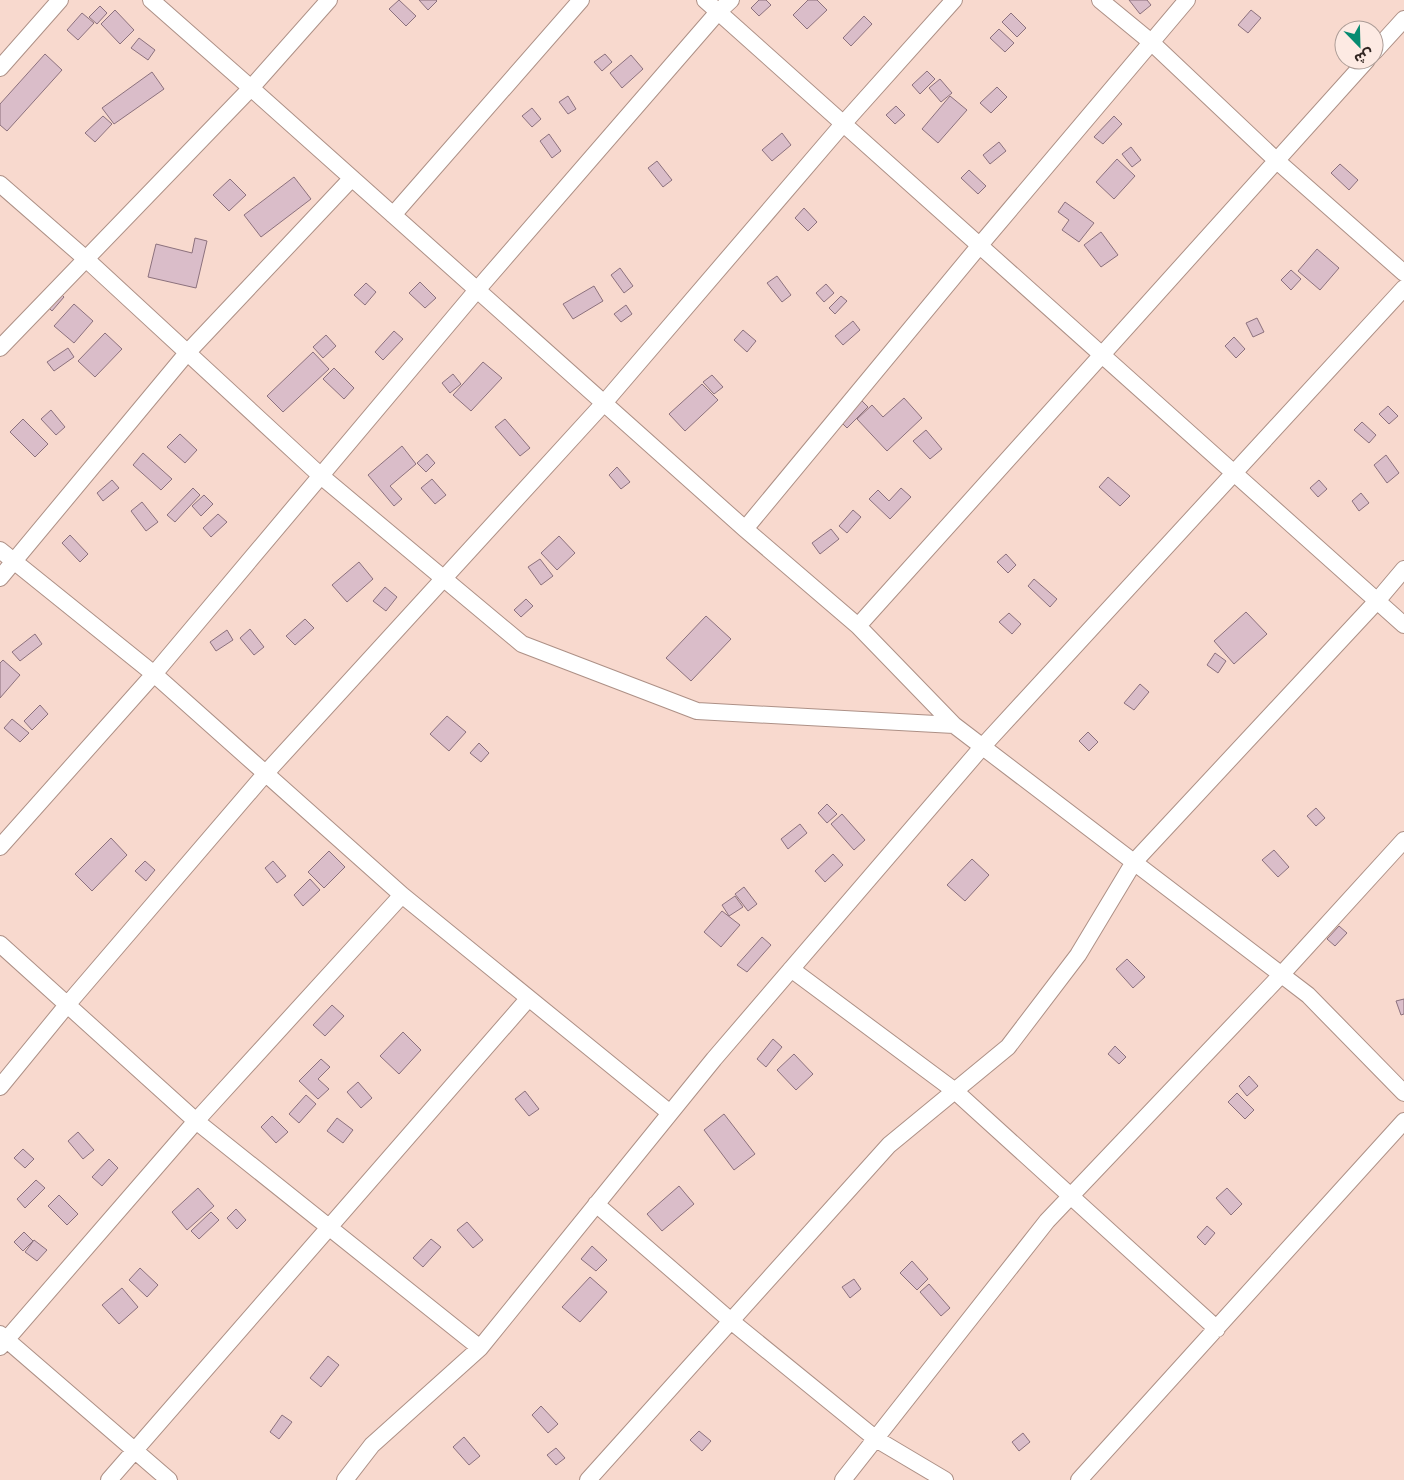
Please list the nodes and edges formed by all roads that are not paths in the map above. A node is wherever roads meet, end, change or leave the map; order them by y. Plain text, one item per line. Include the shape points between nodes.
1 (60, 0) edge
2 (151, 0) edge
3 (329, 0) edge
4 (581, 0) edge
5 (705, 0) edge
6 (732, 0) edge
7 (954, 0) edge
8 (1100, 0) edge
9 (1187, 0) edge
10 (718, 12) junction
11 (1404, 19) edge
12 (1384, 41) edge
13 (1151, 42) junction
14 (0, 68) edge
15 (1358, 70) edge
16 (251, 88) junction
17 (843, 124) junction
18 (1277, 161) junction
19 (352, 178) junction
20 (0, 184) edge
21 (393, 215) junction
22 (980, 245) junction
23 (86, 259) junction
24 (1404, 273) edge
25 (1404, 288) edge
26 (477, 290) junction
27 (0, 348) edge
28 (187, 353) junction
29 (1102, 356) junction
30 (604, 403) junction
31 (1235, 474) junction
32 (321, 476) junction
33 (745, 529) junction
34 (0, 550) edge
35 (14, 561) junction
36 (1404, 569) edge
37 (0, 578) edge
38 (444, 578) junction
39 (1377, 601) junction
40 (1404, 625) edge
41 (858, 626) junction
42 (154, 674) junction
43 (954, 724) junction
44 (983, 746) junction
45 (266, 774) junction
46 (1404, 840) edge
47 (0, 847) edge
48 (1134, 862) junction
49 (402, 895) junction
50 (0, 944) edge
51 (791, 969) junction
52 (1281, 975) junction
53 (528, 999) junction
54 (67, 1004) junction
55 (0, 1087) edge
56 (955, 1091) junction
57 (1404, 1093) edge
58 (670, 1113) junction
59 (196, 1121) junction
60 (1404, 1121) edge
61 (1071, 1196) junction
62 (596, 1204) junction
63 (329, 1227) junction
64 (731, 1321) junction
65 (1217, 1329) junction
66 (2, 1340) edge
67 (480, 1348) junction
68 (876, 1439) junction
69 (134, 1450) junction
70 (109, 1480) edge
71 (169, 1480) edge
72 (345, 1480) edge
73 (588, 1480) edge
74 (843, 1480) edge
75 (945, 1480) edge
76 (1079, 1480) edge

1 - 14 street
2 - 16 street
3 - 16 street
4 - 21 street
5 - 10 street
6 - 10 street
7 - 17 street
8 - 13 street
9 - 13 street
10 - 17 street
10 - 26 street
11 - 12 street
13 - 18 street
13 - 22 street
15 - 18 street
16 - 19 street
16 - 23 street
17 - 22 street
17 - 30 street
18 - 24 street
18 - 29 street
19 - 21 street
19 - 28 street
20 - 23 street
21 - 26 street
22 - 29 street
22 - 33 street
23 - 27 street
23 - 28 street
25 - 31 street
26 - 30 street
26 - 32 street
28 - 32 street
28 - 35 street
29 - 31 street
29 - 41 street
30 - 33 street
30 - 38 street
31 - 39 street
31 - 44 street
32 - 38 street
32 - 42 street
33 - 41 street
34 - 35 street
35 - 37 street
35 - 42 street
36 - 39 street
38 - 43 street via 522,644 697,711
38 - 45 street
39 - 40 street
39 - 48 street
41 - 43 street
42 - 45 street
42 - 47 street
43 - 44 street
44 - 48 street
44 - 51 street
45 - 49 street
45 - 54 street
46 - 52 street
48 - 52 street
48 - 56 street via 1078,955 1008,1047
49 - 53 street
49 - 59 street
50 - 54 street
51 - 56 street
51 - 58 street
52 - 57 street via 1308,995
52 - 61 street
53 - 58 street
53 - 63 street
54 - 55 street
54 - 59 street
56 - 61 street
56 - 64 street via 889,1145
58 - 62 street
59 - 63 street
59 - 66 street
60 - 65 street
61 - 65 street
61 - 68 street
62 - 64 street
62 - 67 street
63 - 67 street
63 - 69 street
64 - 68 street
64 - 73 street
65 - 76 street
66 - 69 street
67 - 72 street via 372,1445
68 - 74 street
68 - 75 street
69 - 70 street
69 - 71 street

